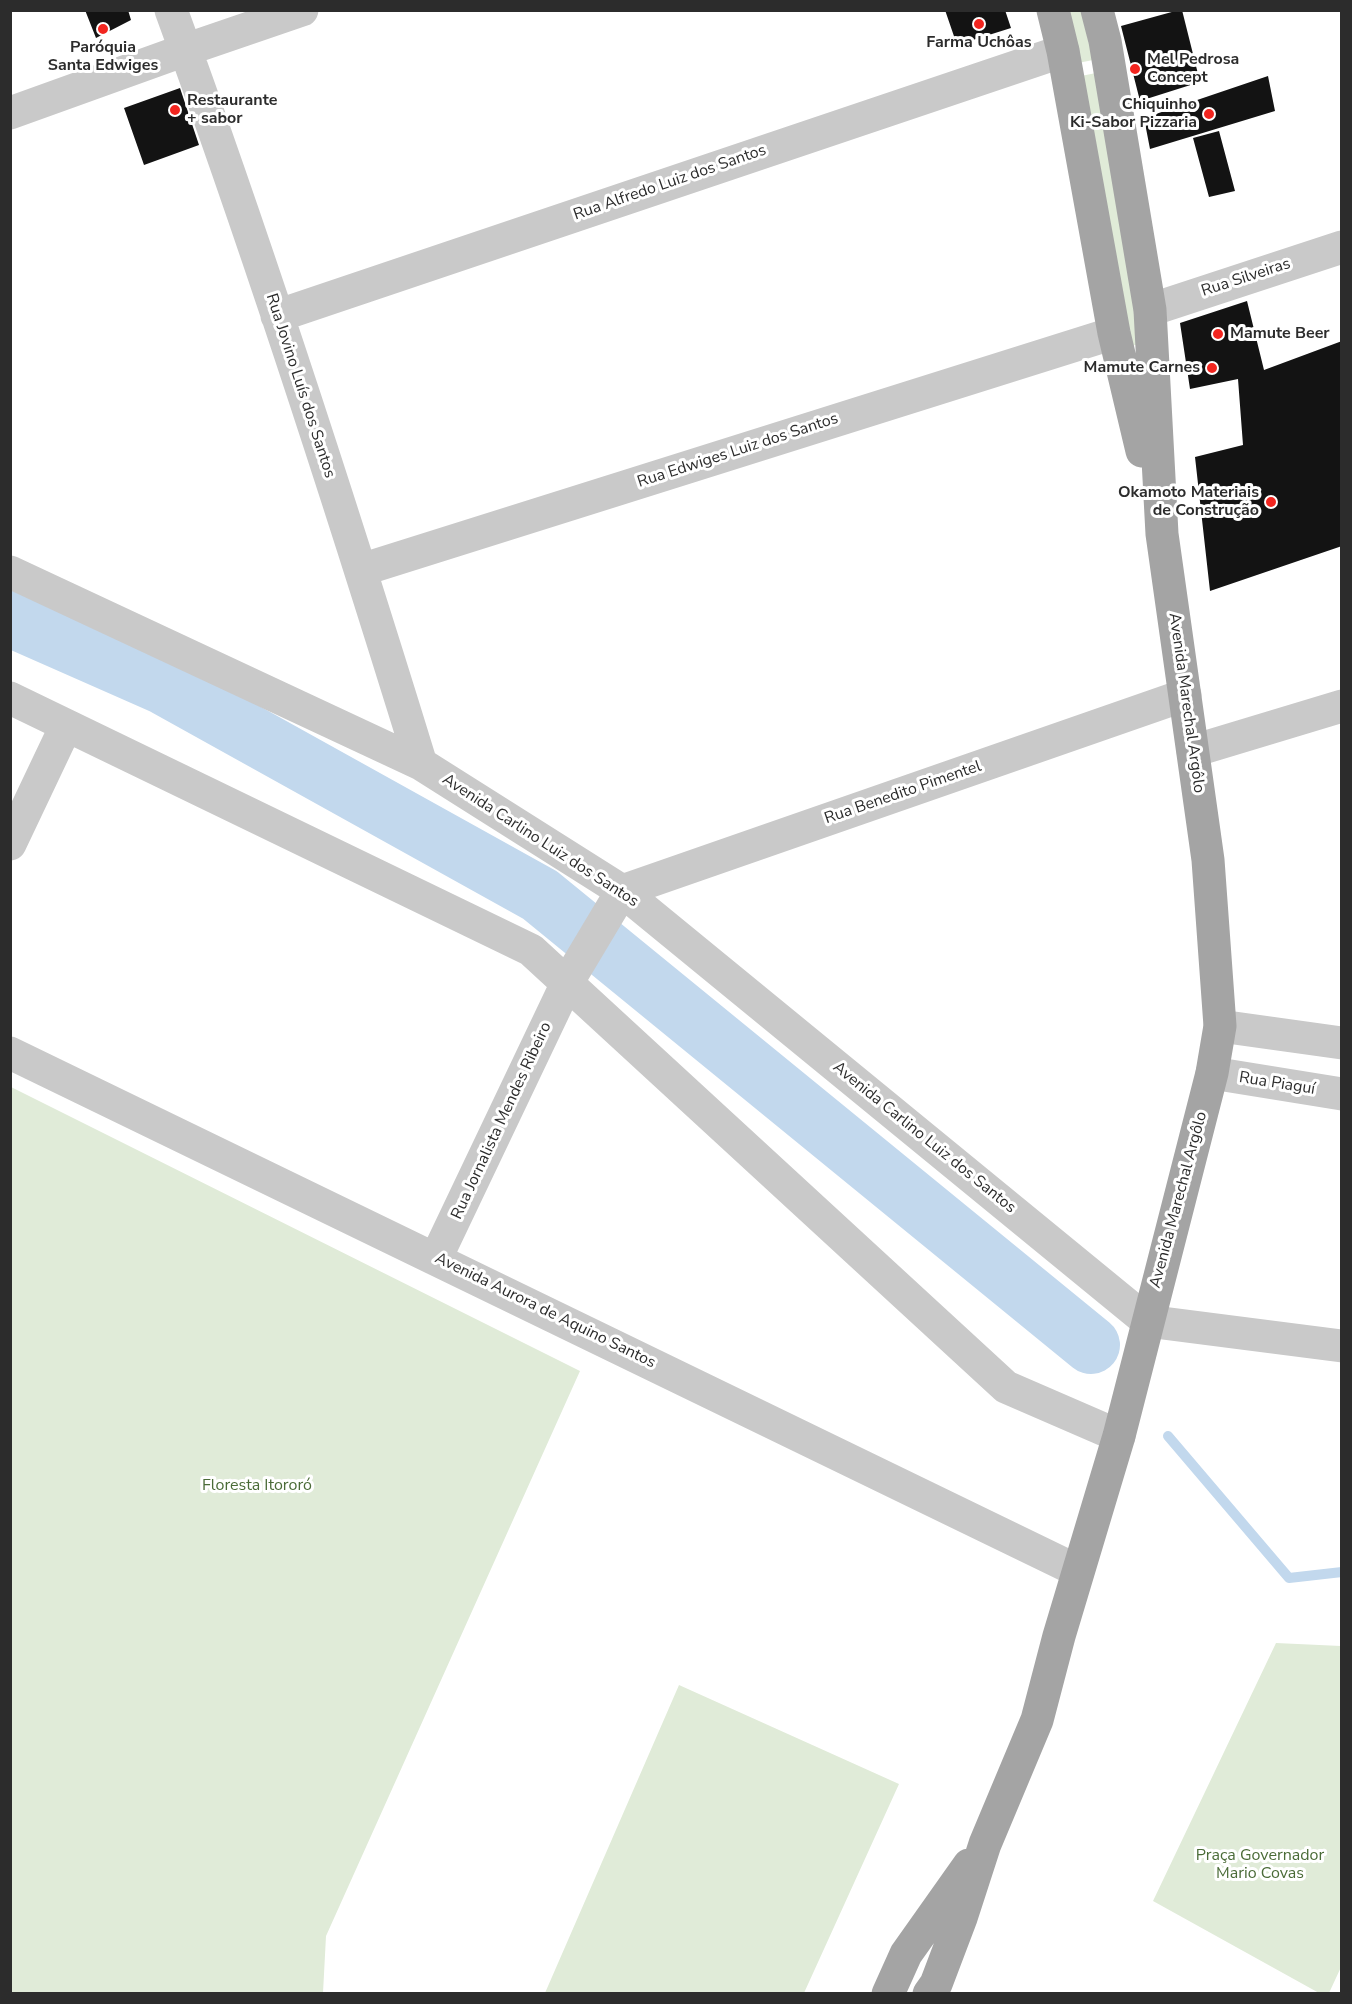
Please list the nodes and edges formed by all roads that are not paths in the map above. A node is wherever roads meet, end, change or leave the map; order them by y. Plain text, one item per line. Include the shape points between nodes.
1 (171, 10) edge
2 (302, 10) edge
3 (1053, 10) edge
4 (1097, 10) edge
5 (185, 50) junction
6 (1064, 51) junction
7 (10, 113) edge
8 (1341, 247) edge
9 (1150, 310) junction
10 (277, 316) junction
11 (1114, 333) junction
12 (1162, 534) junction
13 (361, 570) junction
14 (10, 573) edge
15 (1185, 695) junction
16 (10, 698) edge
17 (1341, 705) edge
18 (66, 726) junction
19 (1193, 751) junction
20 (421, 764) junction
21 (10, 844) edge
22 (615, 901) junction
23 (571, 976) junction
24 (1220, 1026) junction
25 (1341, 1043) edge
26 (10, 1053) edge
27 (1212, 1073) junction
28 (1341, 1094) edge
29 (436, 1258) junction
30 (1147, 1322) junction
31 (1341, 1346) edge
32 (1119, 1436) junction
33 (1078, 1571) junction
34 (985, 1844) junction
35 (888, 1994) edge
36 (929, 1994) edge

1 - 5 street, Rua Jovino Luís dos Santos
2 - 5 street
3 - 6 main road, Avenida Marechal Argôlo
4 - 9 main road, Avenida Marechal Argôlo
5 - 7 street
5 - 10 street, Rua Jovino Luís dos Santos
6 - 10 street, Rua Alfredo Luiz dos Santos
6 - 11 main road, Avenida Marechal Argôlo
8 - 9 street, Rua Silveiras
9 - 12 main road, Avenida Marechal Argôlo
10 - 13 street, Rua Jovino Luís dos Santos
11 - 12 main road, Avenida Marechal Argôlo
11 - 13 street, Rua Edwiges Luiz dos Santos
12 - 15 main road, Avenida Marechal Argôlo
13 - 20 street, Rua Jovino Luís dos Santos
14 - 20 street, Avenida Carlino Luiz dos Santos
15 - 19 main road, Avenida Marechal Argôlo
15 - 22 street, Rua Benedito Pimentel
16 - 18 street
17 - 19 street
18 - 21 street
18 - 23 street via 531,950
19 - 24 main road, Avenida Marechal Argôlo via 1208,860
20 - 22 street, Avenida Carlino Luiz dos Santos
22 - 23 street, Rua Jornalista Mendes Ribeiro
22 - 30 street, Avenida Carlino Luiz dos Santos
23 - 29 street, Rua Jornalista Mendes Ribeiro
23 - 32 street via 1006,1387
24 - 25 street
24 - 27 main road, Avenida Marechal Argôlo
26 - 29 street, Avenida Aurora de Aquino Santos
27 - 28 street, Rua Piaguí
27 - 30 main road, Avenida Marechal Argôlo
29 - 33 street, Avenida Aurora de Aquino Santos
30 - 31 street
30 - 32 main road, Avenida Marechal Argôlo
32 - 33 main road, Avenida Marechal Argôlo
33 - 34 main road, Avenida Marechal Argôlo via 1037,1720
34 - 35 main road, Avenida Marechal Argôlo via 906,1954
34 - 36 main road, Avenida Marechal Argôlo via 961,1918

